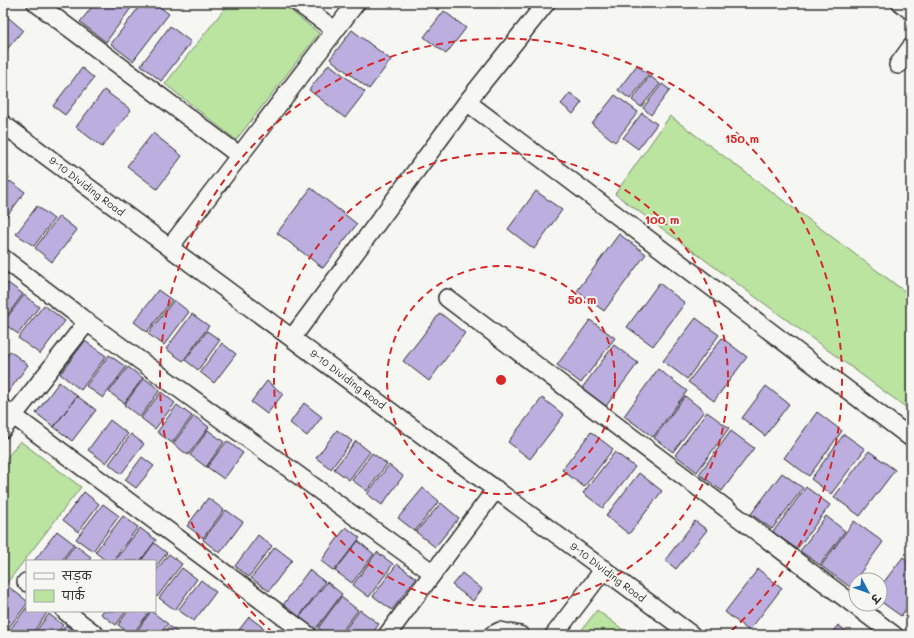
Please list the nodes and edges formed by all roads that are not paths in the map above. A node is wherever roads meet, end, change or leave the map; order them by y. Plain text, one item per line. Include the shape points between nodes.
1 (36, 3) edge
2 (298, 3) edge
3 (356, 3) edge
4 (546, 3) edge
5 (901, 3) edge
6 (911, 11) edge
7 (335, 30) junction
8 (911, 47) edge
9 (898, 65) dead end
10 (467, 102) junction
11 (3, 124) edge
12 (240, 156) junction
13 (170, 248) junction
14 (3, 258) edge
15 (447, 298) dead end
16 (87, 322) junction
17 (292, 338) junction
18 (8, 412) edge
19 (3, 429) edge
20 (911, 438) edge
21 (496, 489) junction
22 (604, 569) junction
23 (433, 573) junction
24 (65, 612) edge
25 (96, 635) edge
26 (308, 635) edge
27 (386, 635) edge
28 (492, 635) edge
29 (520, 635) edge
30 (554, 635) edge
31 (692, 635) edge
32 (894, 635) edge

1 - 12 street
2 - 7 street
3 - 7 street
4 - 10 street
5 - 6 street
7 - 12 street
8 - 9 street
10 - 17 street
10 - 20 street
11 - 13 street, 9-10 Dividing Road
12 - 13 street
13 - 17 street, 9-10 Dividing Road
14 - 16 street
15 - 32 street
16 - 18 street
16 - 23 street
17 - 21 street, 9-10 Dividing Road
18 - 19 street
18 - 26 street
21 - 22 street, 9-10 Dividing Road
21 - 23 street
22 - 30 street
22 - 31 street, 9-10 Dividing Road
23 - 27 street
24 - 25 street
28 - 29 street via 500,631

